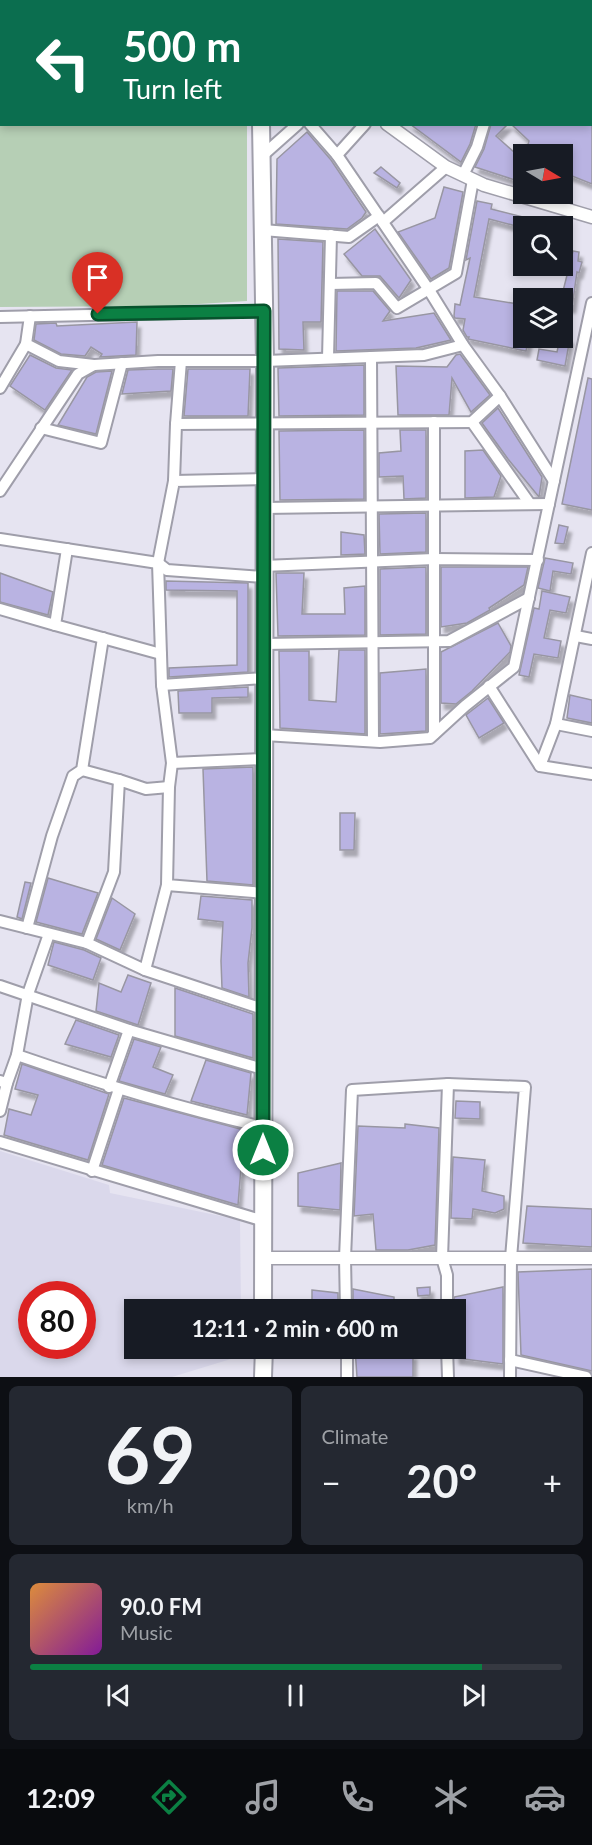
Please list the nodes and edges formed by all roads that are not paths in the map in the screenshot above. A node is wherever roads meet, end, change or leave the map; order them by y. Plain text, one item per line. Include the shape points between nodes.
1 (261, 126) edge
2 (296, 126) edge
3 (312, 126) edge
4 (363, 126) edge
5 (390, 126) edge
6 (483, 126) edge
7 (337, 155) junction
8 (262, 156) junction
9 (447, 167) junction
10 (468, 177) junction
11 (592, 217) edge
12 (381, 219) junction
13 (263, 230) junction
14 (331, 235) junction
15 (330, 284) junction
16 (429, 290) junction
17 (592, 303) edge
18 (264, 311) junction
19 (0, 316) edge
20 (30, 316) junction
21 (26, 344) junction
22 (463, 345) junction
23 (371, 357) junction
24 (328, 358) junction
25 (181, 361) junction
26 (265, 361) junction
27 (122, 363) junction
28 (94, 365) junction
29 (0, 388) edge
30 (500, 396) junction
31 (264, 422) junction
32 (434, 422) junction
33 (472, 422) junction
34 (371, 423) junction
35 (176, 424) junction
36 (41, 428) junction
37 (263, 479) junction
38 (174, 481) junction
39 (554, 481) junction
40 (0, 491) edge
41 (530, 504) junction
42 (549, 504) junction
43 (434, 505) junction
44 (372, 506) junction
45 (264, 508) junction
46 (0, 539) edge
47 (67, 549) junction
48 (592, 553) edge
49 (434, 559) junction
50 (538, 560) junction
51 (372, 561) junction
52 (158, 563) junction
53 (263, 571) junction
54 (529, 598) junction
55 (0, 609) edge
56 (55, 625) junction
57 (576, 636) junction
58 (104, 638) junction
59 (592, 639) edge
60 (434, 641) junction
61 (372, 642) junction
62 (264, 644) junction
63 (161, 654) junction
64 (264, 678) junction
65 (162, 684) junction
66 (489, 686) junction
67 (556, 724) junction
68 (592, 731) edge
69 (434, 734) junction
70 (264, 735) junction
71 (373, 741) junction
72 (264, 759) junction
73 (172, 763) junction
74 (540, 766) junction
75 (82, 770) junction
76 (592, 774) edge
77 (119, 780) junction
78 (169, 787) junction
79 (168, 885) junction
80 (264, 892) junction
81 (0, 921) edge
82 (27, 928) junction
83 (49, 934) junction
84 (87, 944) junction
85 (145, 970) junction
86 (0, 986) edge
87 (28, 994) junction
88 (263, 1010) junction
89 (129, 1030) junction
90 (17, 1055) junction
91 (263, 1069) junction
92 (4, 1082) edge
93 (448, 1084) junction
94 (114, 1088) junction
95 (0, 1111) edge
96 (263, 1127) junction
97 (0, 1142) edge
98 (92, 1171) junction
99 (264, 1221) junction
100 (263, 1257) junction
101 (345, 1258) junction
102 (442, 1258) junction
103 (511, 1258) junction
104 (592, 1258) edge
105 (263, 1299) edge
106 (346, 1299) edge
107 (447, 1299) edge
108 (264, 1359) edge
109 (347, 1359) edge
110 (447, 1359) edge
111 (510, 1360) junction
112 (263, 1377) edge
113 (346, 1377) edge
114 (448, 1377) edge
115 (510, 1377) edge
116 (586, 1377) edge

1 - 8 highway
2 - 8 street
3 - 7 street
4 - 7 street
5 - 9 street
6 - 10 street
7 - 12 street
8 - 13 highway
9 - 10 street
9 - 12 street
10 - 11 street
10 - 16 street via 456,273
12 - 14 street via 348,237
12 - 16 street
13 - 14 street
13 - 18 highway
14 - 15 street
15 - 16 street via 376,283 398,308
15 - 24 street
16 - 22 street
17 - 39 street
18 - 20 street
18 - 26 highway
19 - 20 street
20 - 21 street
21 - 28 street via 59,361
21 - 29 street
22 - 23 street via 424,355
22 - 30 street
23 - 24 street
23 - 34 street
24 - 26 street
25 - 26 street
25 - 27 street
25 - 35 street
26 - 31 highway
27 - 28 street
27 - 36 street via 101,443
28 - 36 street via 78,374
30 - 33 street
30 - 39 street
31 - 34 street
31 - 35 street
31 - 37 highway
32 - 33 street
32 - 34 street
32 - 43 street
33 - 41 street
34 - 44 street
35 - 38 street
36 - 40 street
37 - 38 street
37 - 45 highway
38 - 52 street
39 - 42 street
41 - 42 street
41 - 43 street
42 - 50 street
43 - 44 street
43 - 49 street
44 - 45 street
44 - 51 street
45 - 53 highway
46 - 47 street
47 - 52 street
47 - 56 street
48 - 57 street
49 - 50 street
49 - 51 street
49 - 60 street
50 - 54 street
51 - 53 street
51 - 61 street
52 - 53 street via 166,570
52 - 63 street
53 - 62 highway
54 - 60 street via 448,641
54 - 66 street via 514,667
55 - 56 street
56 - 58 street
57 - 59 street
57 - 67 street
58 - 63 street
58 - 75 street
60 - 61 street
60 - 69 street
61 - 62 street
61 - 71 street
62 - 64 highway
63 - 65 street
64 - 65 street
64 - 70 highway
65 - 73 street
66 - 69 street
66 - 74 street
67 - 68 street
67 - 74 street
69 - 71 street via 430,738
70 - 71 street
70 - 72 highway
72 - 73 street
72 - 80 highway
73 - 78 street
74 - 76 street
75 - 77 street
75 - 82 street via 73,776 58,816
77 - 78 street via 146,789
77 - 84 street via 114,872
78 - 79 street
79 - 80 street
79 - 85 street
80 - 88 highway
81 - 82 street
82 - 83 street
83 - 84 street
83 - 87 street
84 - 85 street
85 - 88 street
86 - 87 street
87 - 89 street
87 - 90 street
88 - 91 highway
89 - 91 street
89 - 94 street
90 - 92 street
90 - 94 street
91 - 96 highway
92 - 95 street
93 - 101 street via 352,1090
93 - 102 street
93 - 103 street via 525,1087
94 - 96 street
94 - 98 street
96 - 99 highway
97 - 98 street
98 - 99 street
99 - 100 highway
100 - 101 street
100 - 105 highway
101 - 102 street
101 - 106 street
102 - 103 street
102 - 107 street
103 - 104 street
103 - 111 street
108 - 112 highway
109 - 113 street
110 - 114 street
111 - 115 street
111 - 116 street

